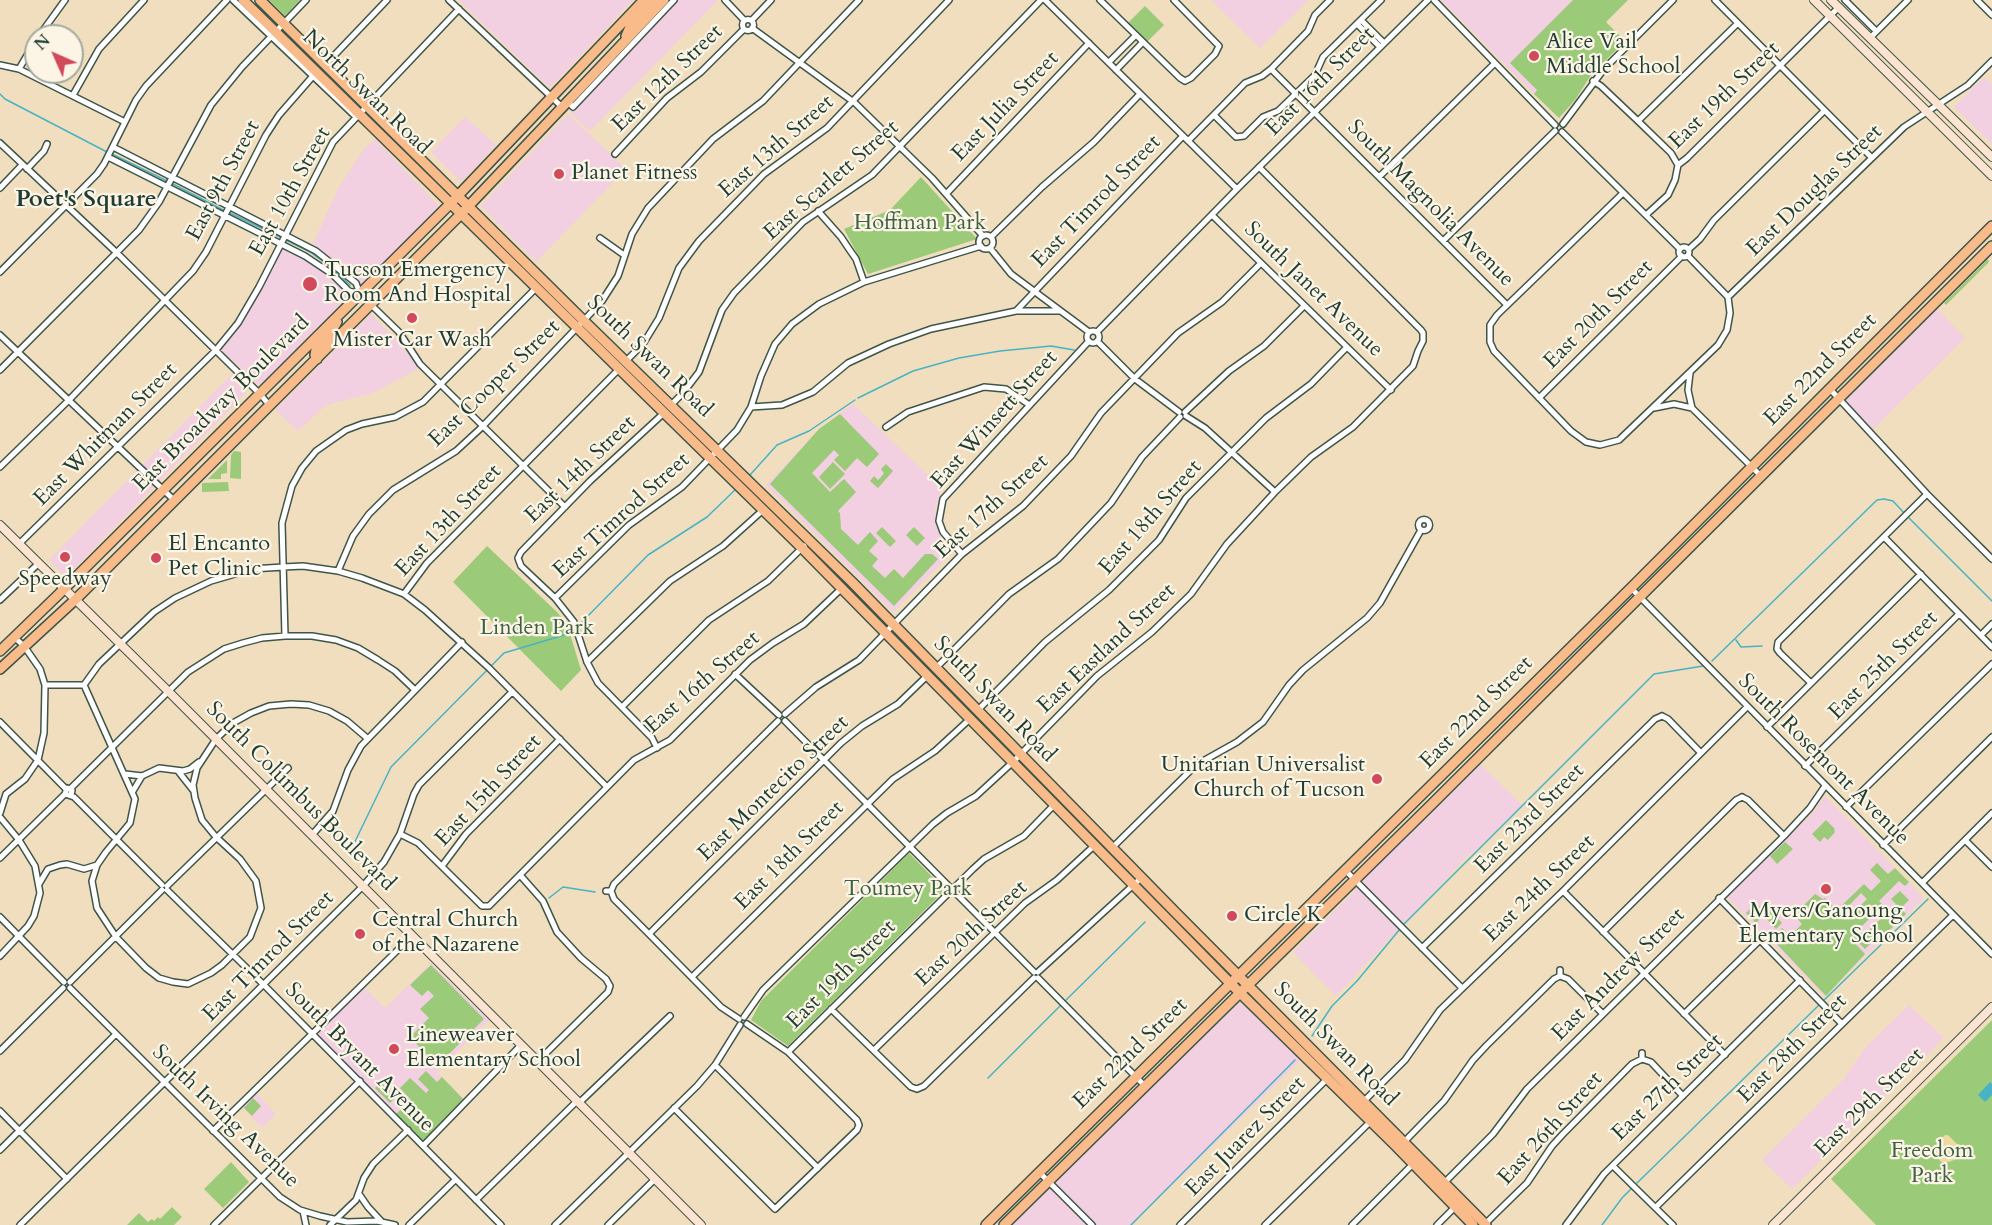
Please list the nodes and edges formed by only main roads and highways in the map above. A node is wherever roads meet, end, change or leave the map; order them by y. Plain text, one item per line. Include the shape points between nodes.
1 (243, 0) edge
2 (260, 0) edge
3 (644, 0) edge
4 (653, 0) edge
5 (664, 0) edge
6 (622, 44) junction
7 (458, 196) junction
8 (451, 203) junction
9 (465, 211) junction
10 (1992, 226) edge
11 (1992, 246) edge
12 (344, 310) junction
13 (580, 324) junction
14 (317, 359) junction
15 (746, 487) junction
16 (806, 545) junction
17 (890, 628) junction
18 (0, 651) edge
19 (0, 669) edge
20 (1526, 692) junction
21 (1534, 701) junction
22 (1017, 758) junction
23 (1420, 797) junction
24 (1429, 806) junction
25 (1138, 882) junction
26 (1239, 976) junction
27 (1231, 984) junction
28 (1247, 985) junction
29 (1239, 993) junction
30 (1331, 1075) junction
31 (1441, 1186) junction
32 (1459, 1204) junction
33 (986, 1225) edge
34 (1004, 1225) edge
35 (1473, 1225) edge
36 (1486, 1225) edge

1 - 8 main road, North Swan Road via 273,34
2 - 7 main road, North Swan Road
3 - 7 main road, East Broadway Boulevard
4 - 6 main road via 630,27
5 - 6 main road, East Broadway Boulevard
6 - 9 main road, East Broadway Boulevard
7 - 8 main road, East Broadway Boulevard
7 - 9 main road, North Swan Road
8 - 9 main road, North Swan Road
8 - 12 main road, East Broadway Boulevard
9 - 13 main road, South Swan Road
9 - 13 main road, South Swan Road via 536,288
9 - 14 main road, East Broadway Boulevard
10 - 20 main road, East 22nd Street
11 - 21 main road, East 22nd Street
12 - 14 main road via 316,350
12 - 18 main road, East Broadway Boulevard
13 - 15 main road, South Swan Road
14 - 19 main road, East Broadway Boulevard via 76,599
15 - 16 main road, South Swan Road
15 - 16 main road, South Swan Road via 763,510
16 - 17 main road, South Swan Road
16 - 17 main road, South Swan Road via 842,588
17 - 22 main road, South Swan Road via 978,710
17 - 22 main road, South Swan Road via 928,675
20 - 21 main road
20 - 23 main road, East 22nd Street
21 - 24 main road, East 22nd Street
22 - 25 main road, South Swan Road via 1112,848
22 - 25 main road, South Swan Road via 1054,805
23 - 24 main road
23 - 26 main road, East 22nd Street
24 - 28 main road, East 22nd Street
25 - 26 main road, South Swan Road
25 - 27 main road, South Swan Road
26 - 27 main road, East 22nd Street
26 - 28 main road, South Swan Road
27 - 29 main road, South Swan Road
27 - 33 main road, East 22nd Street
28 - 29 main road, East 22nd Street
28 - 30 main road, South Swan Road
29 - 30 main road, South Swan Road
29 - 34 main road, East 22nd Street
30 - 31 main road, South Swan Road via 1413,1164
30 - 31 main road, South Swan Road via 1364,1101
31 - 32 main road, South Swan Road
32 - 35 main road, South Swan Road
32 - 36 main road, South Swan Road

